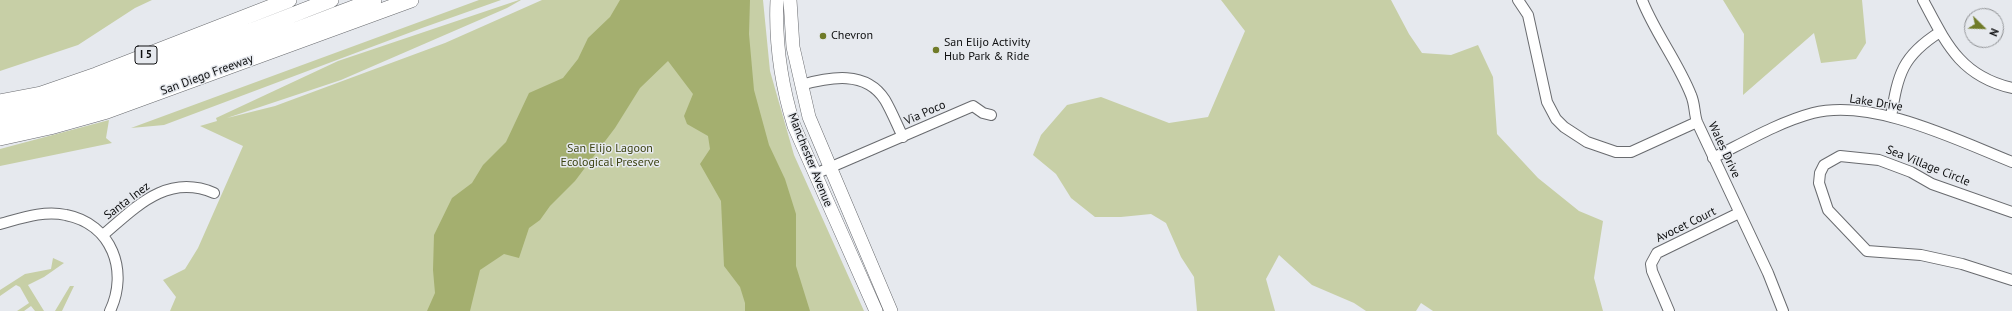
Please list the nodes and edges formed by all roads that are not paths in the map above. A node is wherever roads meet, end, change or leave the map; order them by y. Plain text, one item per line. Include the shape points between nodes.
1 (289, 0) edge
2 (331, 0) edge
3 (374, 0) edge
4 (411, 0) edge
5 (777, 0) edge
6 (790, 0) edge
7 (1518, 0) edge
8 (1642, 0) edge
9 (1923, 0) edge
10 (1940, 32) junction
11 (801, 85) junction
12 (2012, 88) edge
13 (0, 102) edge
14 (0, 114) edge
15 (991, 115) dead end
16 (1891, 117) junction
17 (1697, 122) junction
18 (0, 126) edge
19 (903, 137) junction
20 (0, 138) edge
21 (1713, 158) junction
22 (2012, 162) edge
23 (832, 167) junction
24 (815, 174) junction
25 (214, 193) dead end
26 (2012, 212) edge
27 (1739, 213) junction
28 (0, 224) edge
29 (103, 235) junction
30 (2012, 280) edge
31 (110, 311) edge
32 (876, 311) edge
33 (891, 311) edge
34 (1669, 311) edge
35 (1783, 311) edge

1 - 13 highway, I 5 via 41,94
2 - 14 highway via 133,74 59,99
3 - 18 highway via 135,88 58,112
4 - 20 highway, San Diego Freeway via 107,111
5 - 24 main road, Manchester Avenue via 779,63 786,99 794,126
6 - 11 main road, Manchester Avenue via 793,47
7 - 17 street via 1528,15 1547,102 1556,119 1564,127 1587,142 1616,152 1631,152
8 - 17 street, Wales Drive via 1648,16 1690,93
9 - 10 street
10 - 12 street via 1961,62 1981,76
10 - 16 street via 1922,44 1905,62 1896,85
11 - 19 street, Via Poco via 843,77 866,83 885,99
11 - 23 main road, Manchester Avenue via 809,117
15 - 19 street, Via Poco via 973,106
16 - 21 street, Lake Drive via 1848,110 1815,113 1794,119
16 - 22 street, Lake Drive
17 - 21 street, Wales Drive
19 - 23 street
21 - 27 street, Wales Drive
23 - 24 street
23 - 33 main road, Manchester Avenue
24 - 32 main road, Manchester Avenue
25 - 29 street, Santa Inez via 205,189 181,187 163,190 143,202
26 - 30 street, Sea Village Circle via 1932,184 1911,172 1879,160 1840,156 1824,165 1820,173 1819,183 1828,210 1866,251 1920,255 1962,264
27 - 34 street, Avocet Court via 1657,253 1651,264 1652,271
27 - 35 street, Wales Drive
28 - 29 street via 41,213 66,214 86,221
29 - 31 street via 111,246 119,278 117,293

